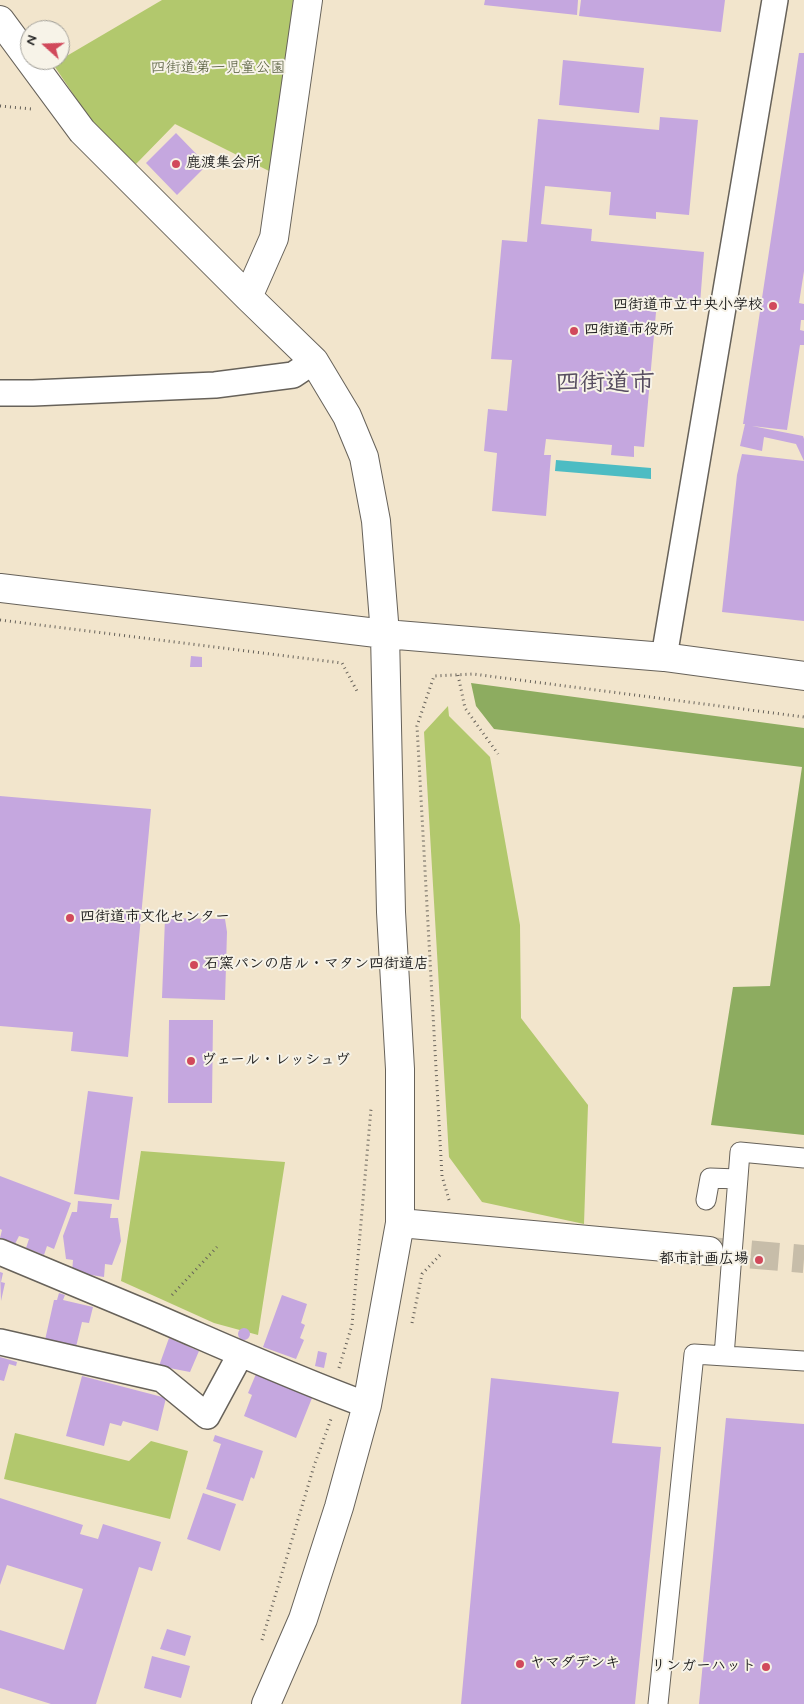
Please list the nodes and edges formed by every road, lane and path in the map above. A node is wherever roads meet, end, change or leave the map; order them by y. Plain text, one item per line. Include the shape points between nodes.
1 (308, 0) edge
2 (775, 0) edge
3 (0, 20) edge
4 (248, 297) junction
5 (314, 361) junction
6 (0, 393) edge
7 (0, 588) edge
8 (0, 620) edge
9 (385, 634) junction
10 (664, 657) junction
11 (458, 675) junction
12 (804, 676) edge
13 (360, 697) dead end
14 (804, 718) edge
15 (498, 754) dead end
16 (371, 1101) dead end
17 (804, 1158) edge
18 (738, 1179) junction
19 (706, 1200) dead end
20 (450, 1205) dead end
21 (400, 1224) junction
22 (217, 1247) dead end
23 (709, 1251) tunnel mouth
24 (0, 1252) edge
25 (153, 1316) junction
26 (0, 1342) edge
27 (240, 1354) junction
28 (724, 1356) junction
29 (804, 1361) edge
30 (335, 1393) junction
31 (366, 1405) junction
32 (260, 1647) dead end
33 (266, 1704) edge
34 (658, 1704) edge

1 - 4 street via 274,238
2 - 10 street
3 - 4 street via 82,131
4 - 5 street
5 - 6 street via 292,375 215,385
5 - 9 street via 347,416 364,458 376,520
7 - 9 street
8 - 13 path via 342,663
9 - 10 street
9 - 21 street via 391,912 400,1069
10 - 12 street
11 - 14 path via 473,674
11 - 15 path via 465,708
11 - 20 path via 434,676 417,726 442,1176
16 - 30 path via 352,1326
17 - 18 street via 740,1152
18 - 19 street via 710,1178
18 - 28 street
21 - 23 street
21 - 31 street
22 - 25 path
24 - 25 street
25 - 27 street
26 - 27 street via 162,1379 208,1416
27 - 30 street
28 - 29 street
28 - 34 street via 694,1354
30 - 31 street
30 - 32 path
31 - 33 street via 339,1507 303,1619

